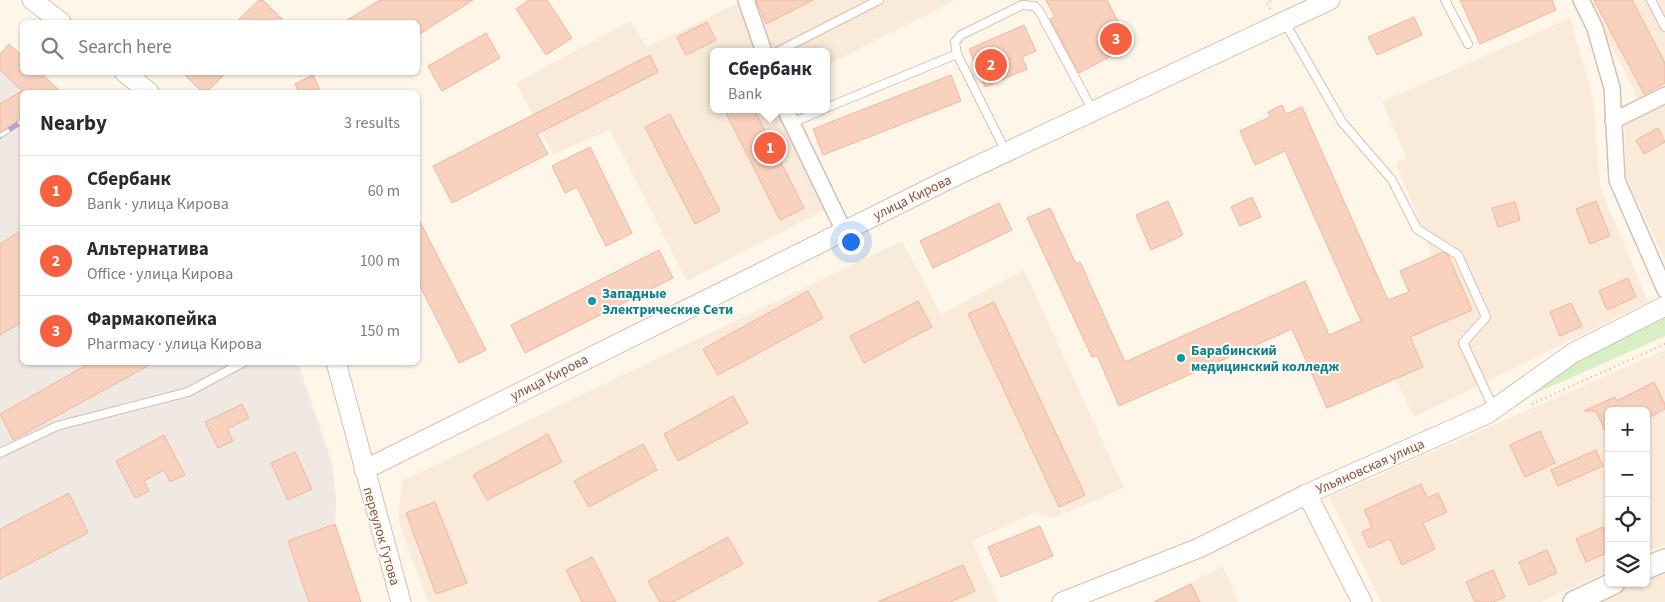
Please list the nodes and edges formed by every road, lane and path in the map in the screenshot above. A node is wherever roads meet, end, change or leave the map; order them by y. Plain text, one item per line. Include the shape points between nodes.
1 (32, 0) edge
2 (746, 0) edge
3 (879, 0) edge
4 (1330, 0) edge
5 (1444, 0) edge
6 (1581, 0) edge
7 (1651, 0) edge
8 (58, 20) edge
9 (1284, 21) junction
10 (1665, 27) edge
11 (1468, 44) dead end
12 (763, 48) edge
13 (785, 48) edge
14 (957, 54) junction
15 (128, 75) edge
16 (147, 90) edge
17 (1665, 95) edge
18 (830, 107) edge
19 (1093, 111) junction
20 (804, 113) edge
21 (789, 116) edge
22 (1613, 121) junction
23 (1006, 152) junction
24 (844, 230) junction
25 (1665, 290) edge
26 (1665, 306) edge
27 (1665, 344) edge
28 (238, 365) edge
29 (337, 365) edge
30 (1531, 404) dead end
31 (1494, 409) junction
32 (0, 453) edge
33 (364, 470) junction
34 (1307, 494) junction
35 (1665, 560) edge
36 (1650, 566) edge
37 (1606, 587) edge
38 (401, 602) edge
39 (1062, 602) edge
40 (1362, 602) edge
41 (1574, 602) edge

1 - 8 street
2 - 12 street
3 - 13 lane
4 - 9 street, улица Кирова
5 - 11 lane
6 - 22 street via 1595,28 1612,88
7 - 10 lane
9 - 19 street, улица Кирова
9 - 31 lane via 1342,122 1392,180 1417,229 1458,255 1486,317 1463,343
14 - 18 lane
14 - 19 lane via 955,42 961,35 1022,5 1035,6
14 - 23 lane
15 - 16 street
17 - 22 street
19 - 23 street, улица Кирова
20 - 21 lane
21 - 24 street
22 - 25 street via 1617,180
23 - 24 street, улица Кирова
24 - 33 street, улица Кирова
26 - 31 street, Ульяновская улица via 1573,353
27 - 30 path
28 - 32 lane via 188,392 57,426
29 - 33 street, переулок Гутова
31 - 34 street, Ульяновская улица
33 - 38 street, переулок Гутова
34 - 39 street, Ульяновская улица via 1199,548
34 - 40 street
35 - 36 main road
37 - 41 main road

